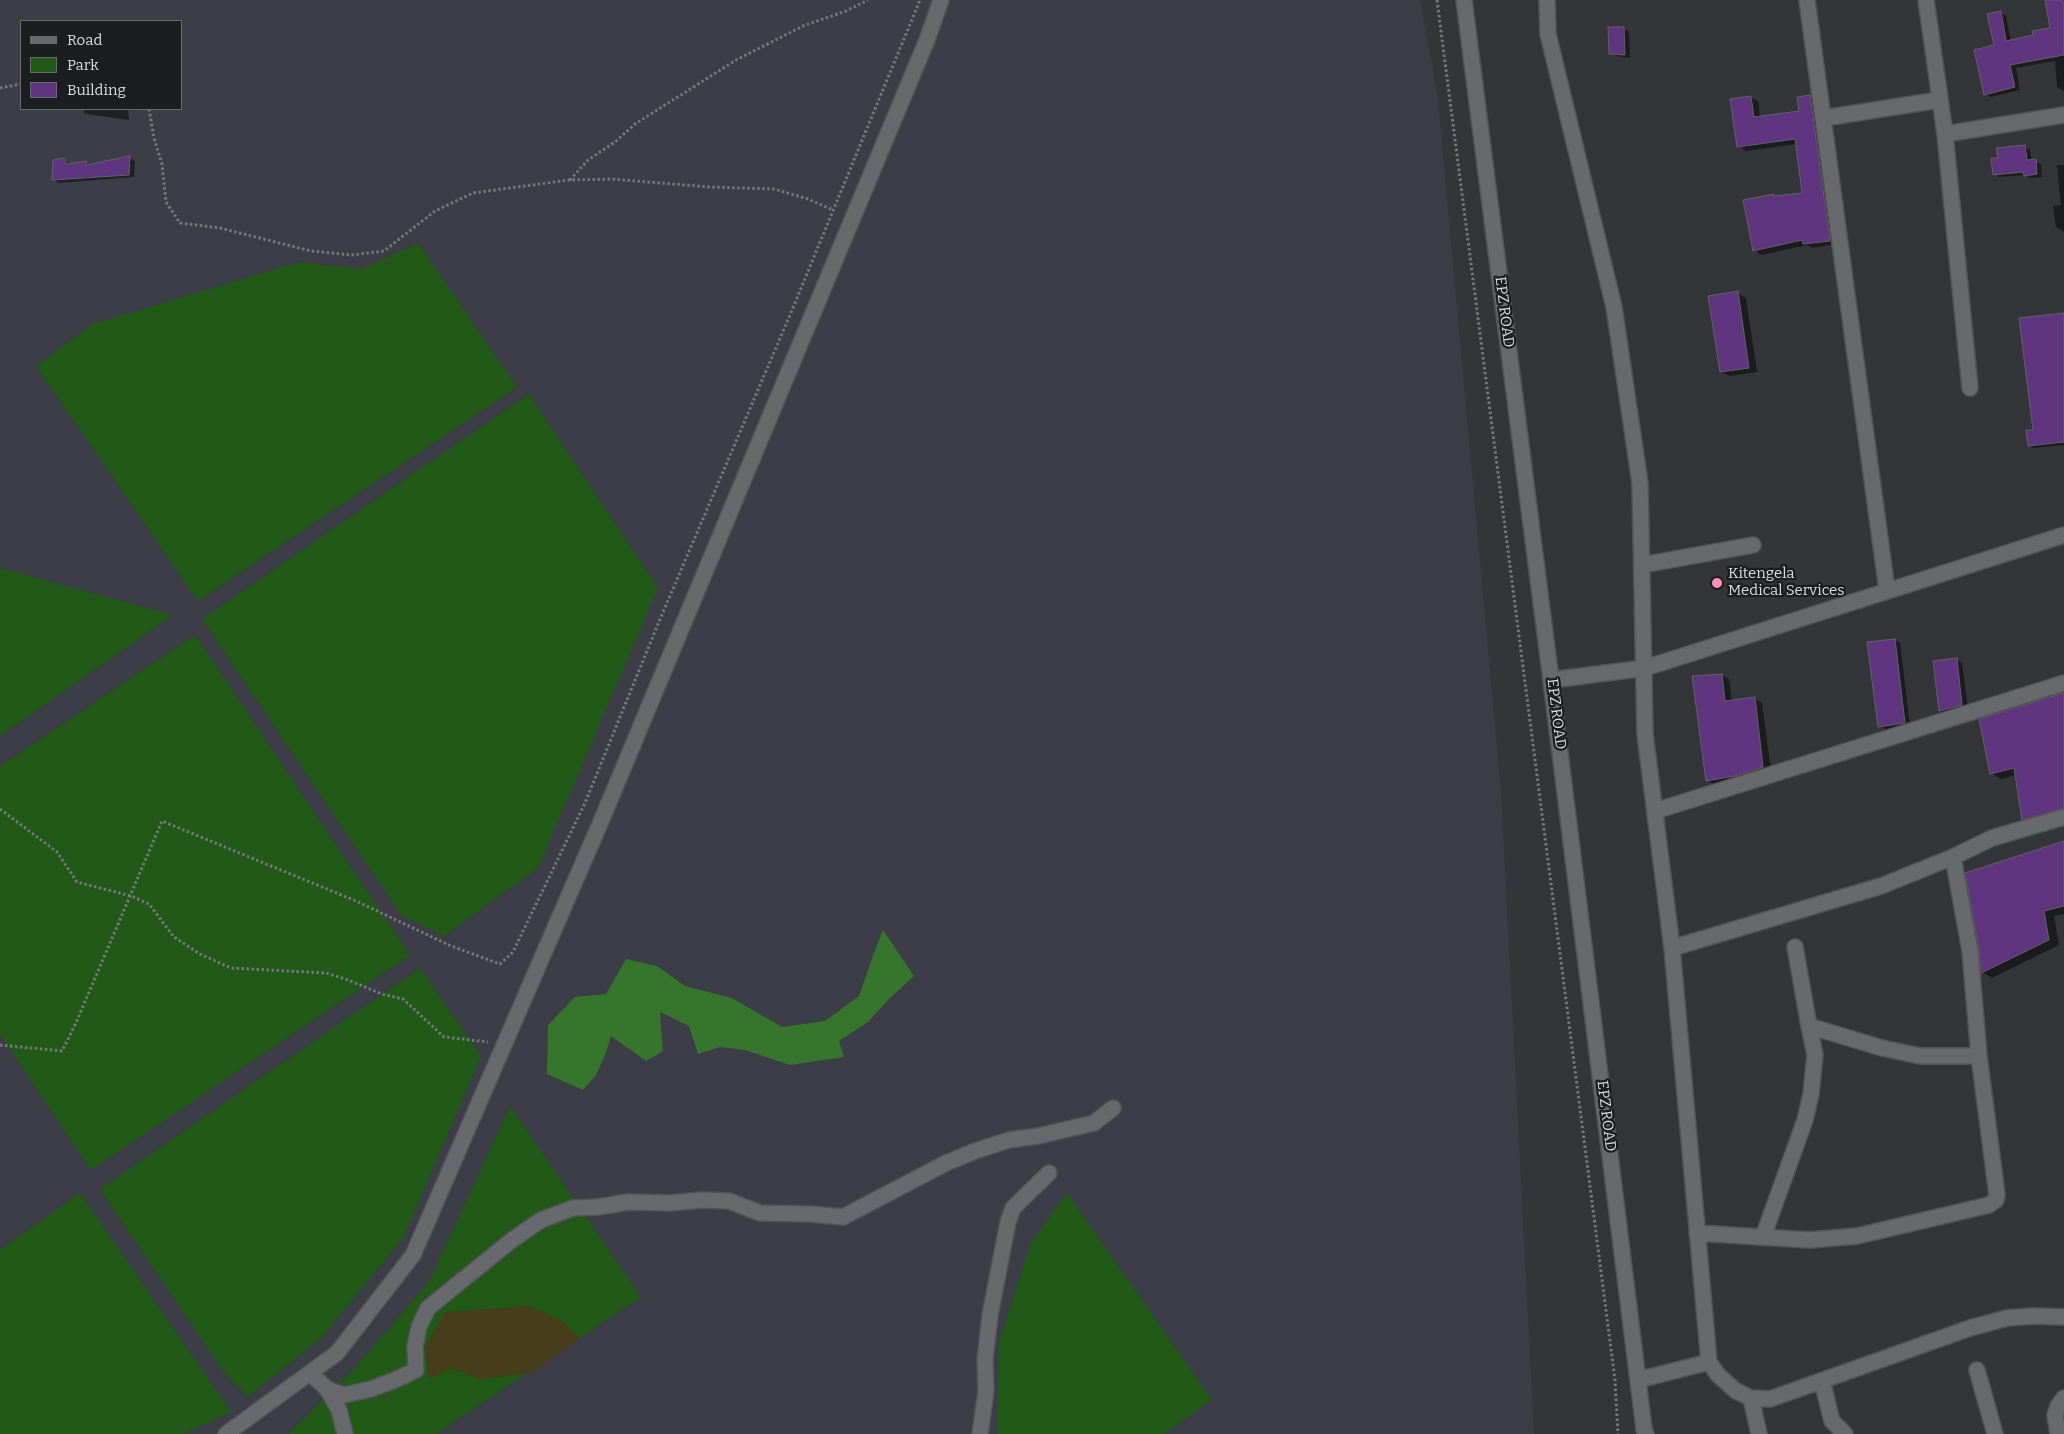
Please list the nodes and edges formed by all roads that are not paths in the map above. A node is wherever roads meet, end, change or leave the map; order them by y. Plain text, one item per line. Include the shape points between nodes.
1 (941, 0) edge
2 (1464, 0) edge
3 (1547, 0) edge
4 (1808, 0) edge
5 (1926, 0) edge
6 (1939, 100) junction
7 (2064, 115) edge
8 (1824, 118) junction
9 (1945, 134) junction
10 (1970, 388) dead end
11 (2064, 535) edge
12 (1753, 545) dead end
13 (1642, 565) junction
14 (1887, 590) junction
15 (1645, 668) junction
16 (1552, 680) junction
17 (2064, 683) edge
18 (1656, 811) junction
19 (2064, 817) edge
20 (1953, 857) junction
21 (1795, 947) dead end
22 (1672, 948) junction
23 (1809, 1026) junction
24 (1979, 1056) junction
25 (1113, 1108) dead end
26 (1049, 1172) dead end
27 (1697, 1233) junction
28 (1762, 1237) junction
29 (2064, 1317) edge
30 (1709, 1362) junction
31 (1977, 1370) dead end
32 (310, 1373) junction
33 (1638, 1380) junction
34 (1822, 1381) junction
35 (327, 1390) junction
36 (1751, 1398) junction
37 (2064, 1398) edge
38 (1644, 1432) edge
39 (1990, 1433) edge
40 (226, 1434) edge
41 (345, 1434) edge
42 (980, 1434) edge
43 (1760, 1434) edge
44 (1845, 1434) edge
45 (2058, 1434) edge

1 - 32 street via 602,819 413,1255 337,1353
2 - 16 street, EPZ ROAD
3 - 13 street via 1548,34 1614,306 1640,483
4 - 8 street
5 - 6 street
6 - 8 street
6 - 9 street
7 - 9 street
8 - 14 street
9 - 10 street
11 - 14 street
12 - 13 street
13 - 15 street
14 - 15 street
15 - 16 street
15 - 18 street via 1645,734
16 - 33 street, EPZ ROAD
17 - 18 street
18 - 22 street
19 - 20 street via 1992,838
20 - 22 street via 1881,886
20 - 24 street via 1970,951
21 - 23 street
22 - 27 street
23 - 24 street via 1920,1056
23 - 28 street via 1815,1055 1811,1094 1805,1120
24 - 28 street via 1996,1195 1993,1202 1857,1236 1808,1240
25 - 35 street via 1094,1123 1010,1140 975,1151 931,1170 843,1217 760,1213 729,1201 628,1202 573,1208 541,1220 512,1240 428,1308 414,1346 416,1370 387,1383 344,1395
26 - 42 street via 1014,1208 1008,1222 990,1315
27 - 28 street
27 - 30 street
29 - 34 street via 2007,1318
30 - 33 street
30 - 36 street via 1736,1391
31 - 39 street
32 - 35 street
32 - 40 street
33 - 38 street, EPZ ROAD
34 - 36 street via 1770,1399
34 - 44 street via 1832,1421
35 - 41 street via 339,1410
36 - 43 street
37 - 45 street via 2055,1415

